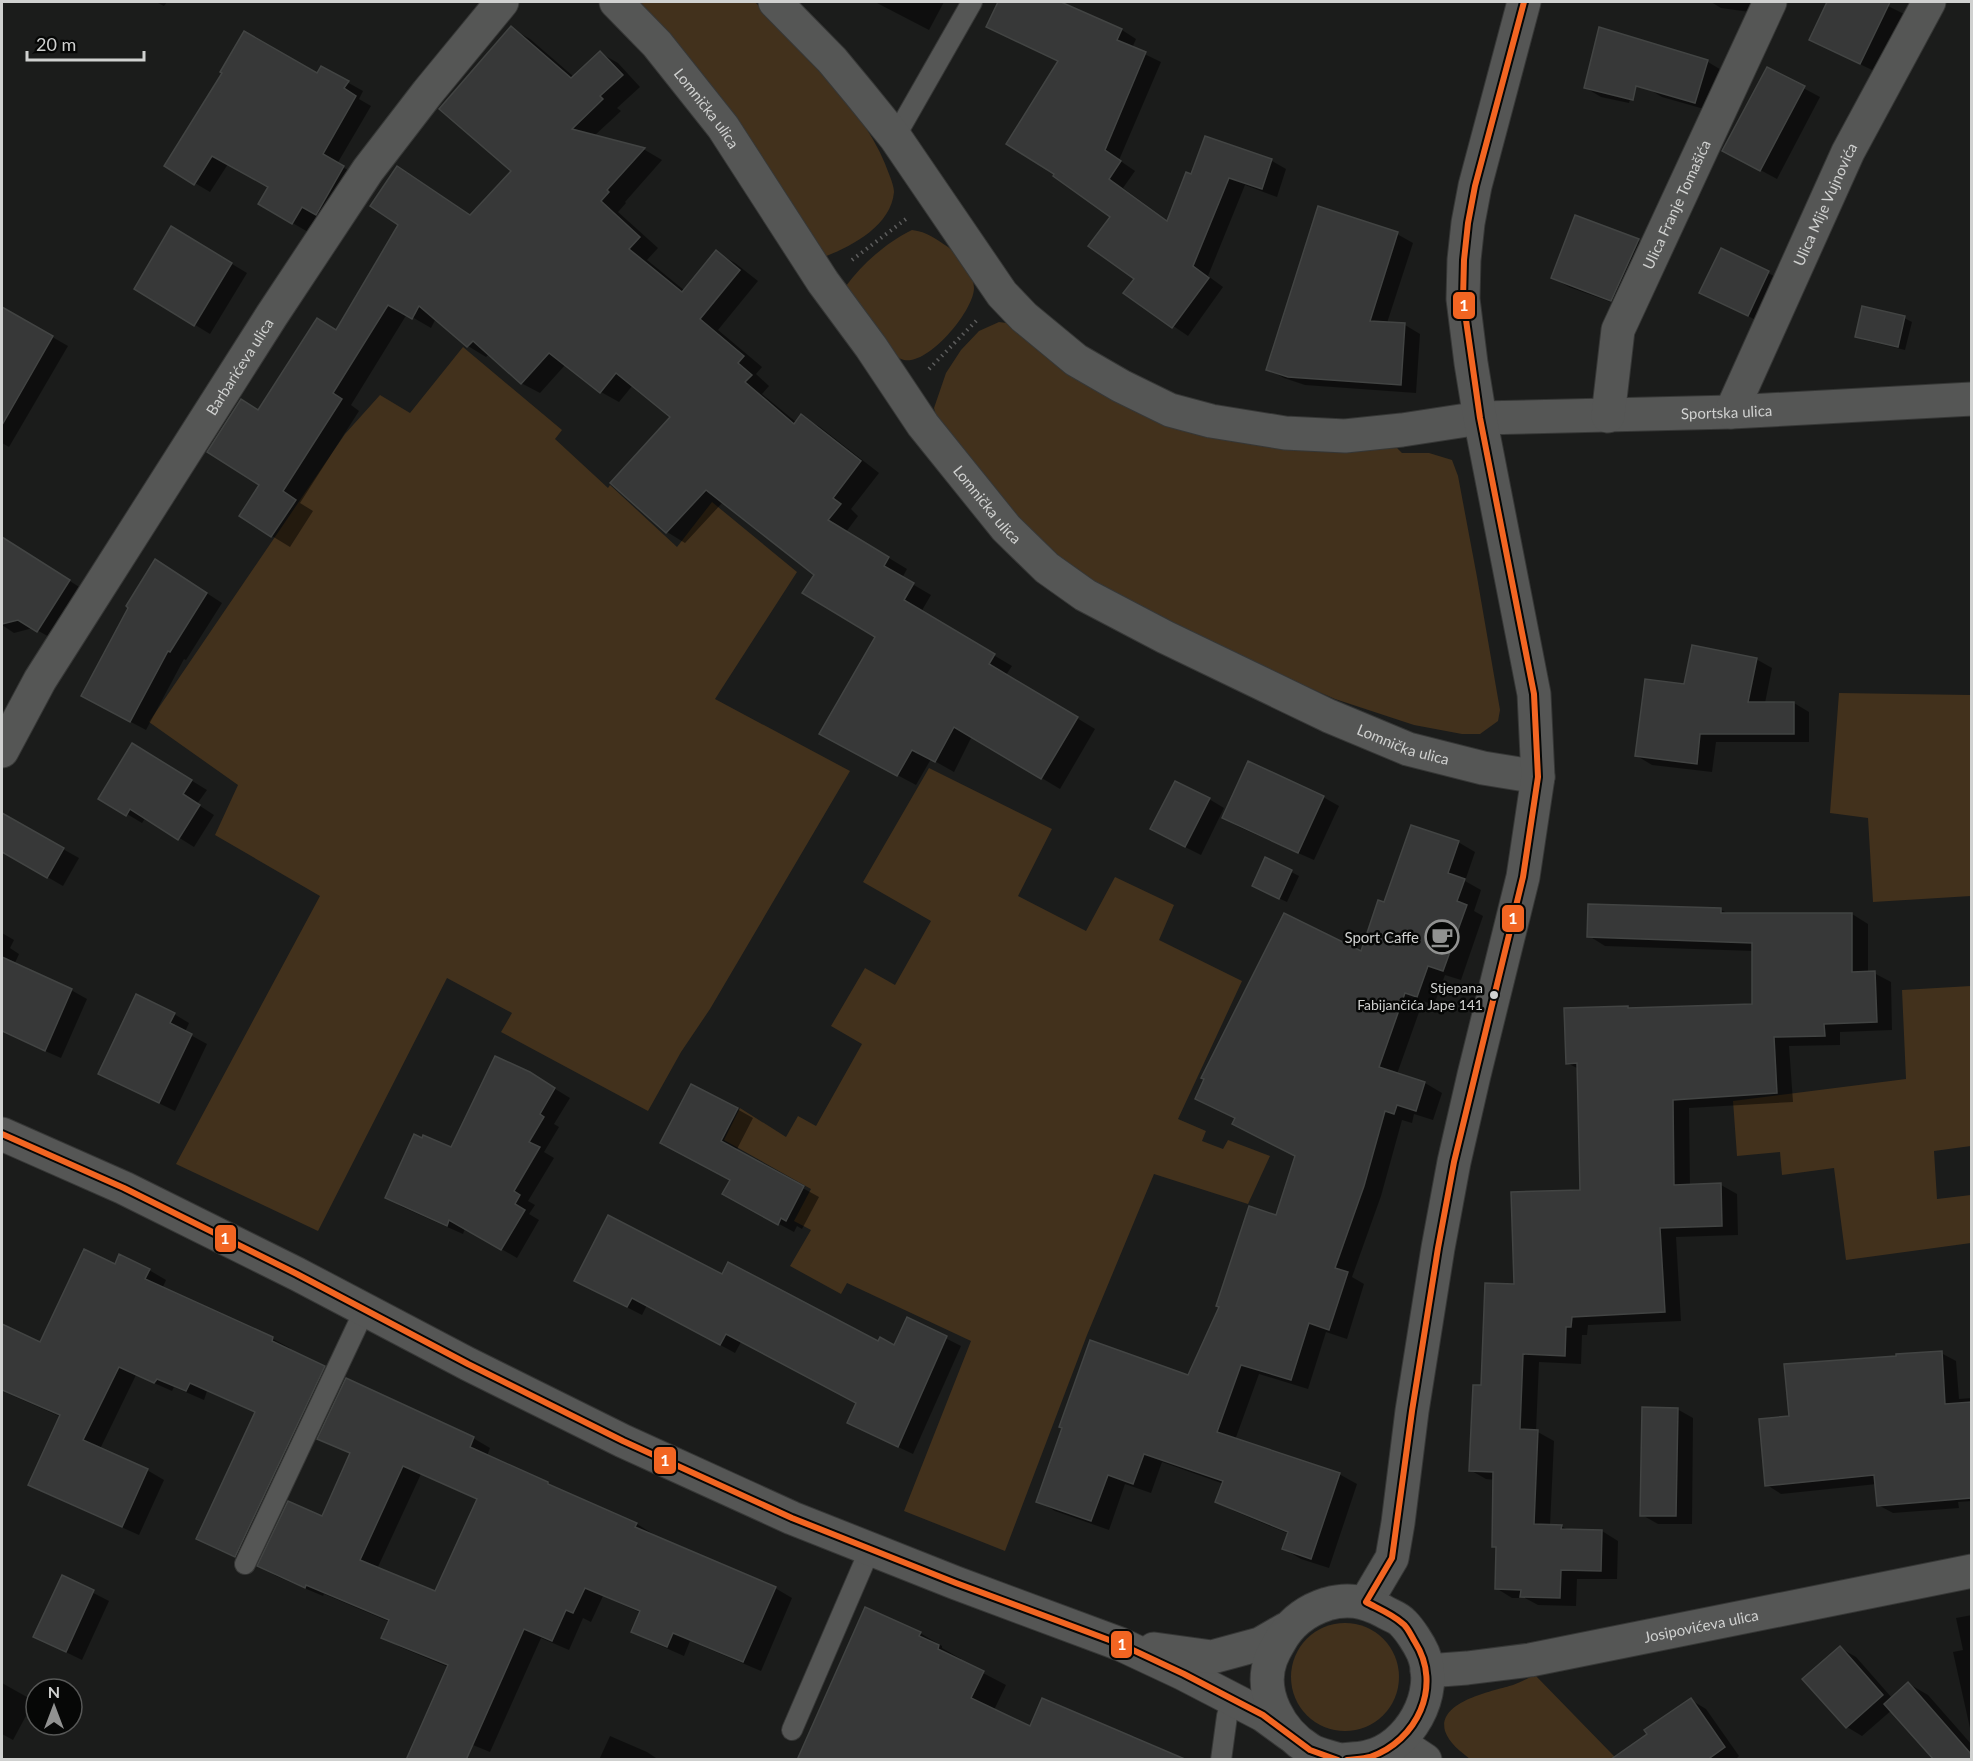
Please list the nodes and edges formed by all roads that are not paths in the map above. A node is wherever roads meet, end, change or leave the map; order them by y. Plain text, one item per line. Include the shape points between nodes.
1 (502, 2) edge
2 (616, 2) edge
3 (775, 2) edge
4 (972, 2) edge
5 (1524, 2) edge
6 (1770, 2) edge
7 (1929, 2) edge
8 (895, 137) junction
9 (1971, 399) edge
10 (1731, 412) junction
11 (1608, 416) junction
12 (1480, 418) junction
13 (2, 751) edge
14 (1538, 777) junction
15 (2, 1134) edge
16 (365, 1309) junction
17 (870, 1549) junction
18 (245, 1564) dead end
19 (1971, 1571) edge
20 (1366, 1602) junction
21 (1286, 1629) junction
22 (1120, 1644) junction
23 (1427, 1671) junction
24 (1232, 1700) junction
25 (792, 1730) dead end
26 (1288, 1734) junction
27 (1398, 1742) junction
28 (1221, 1760) edge
29 (1340, 1760) edge
30 (1425, 1760) edge

1 - 13 street, Barbarićeva ulica via 362,179 59,649
2 - 14 street, Lomnička ulica via 657,44 723,127 823,282 923,425 1006,528 1047,568 1085,595 1166,638 1318,711 1408,749
3 - 8 street via 832,60
4 - 8 lane
5 - 12 street via 1475,186 1464,260 1463,298
6 - 11 street, Ulica Franje Tomašića via 1618,330
7 - 10 street, Ulica Mije Vujnovića via 1848,152
8 - 12 street via 1002,294 1024,317 1076,360 1170,410 1211,422 1285,433 1345,436
9 - 10 street, Sportska ulica
10 - 11 street, Sportska ulica
11 - 12 street, Sportska ulica
12 - 14 street via 1534,694
14 - 20 street via 1523,878 1454,1162 1392,1558
15 - 16 street via 124,1188
16 - 17 street via 623,1441
16 - 18 lane
17 - 22 street
17 - 25 lane
19 - 23 street, Josipovićeva ulica via 1530,1660
20 - 21 street via 1339,1601 1312,1609
20 - 23 street via 1403,1623 1423,1654
21 - 22 street via 1260,1644 1212,1657
21 - 26 street via 1270,1661 1268,1682 1273,1709
22 - 24 street
23 - 27 street via 1426,1695 1416,1720
24 - 26 street via 1263,1715
24 - 28 lane
26 - 29 street via 1310,1750
27 - 29 street via 1367,1758
27 - 30 street

